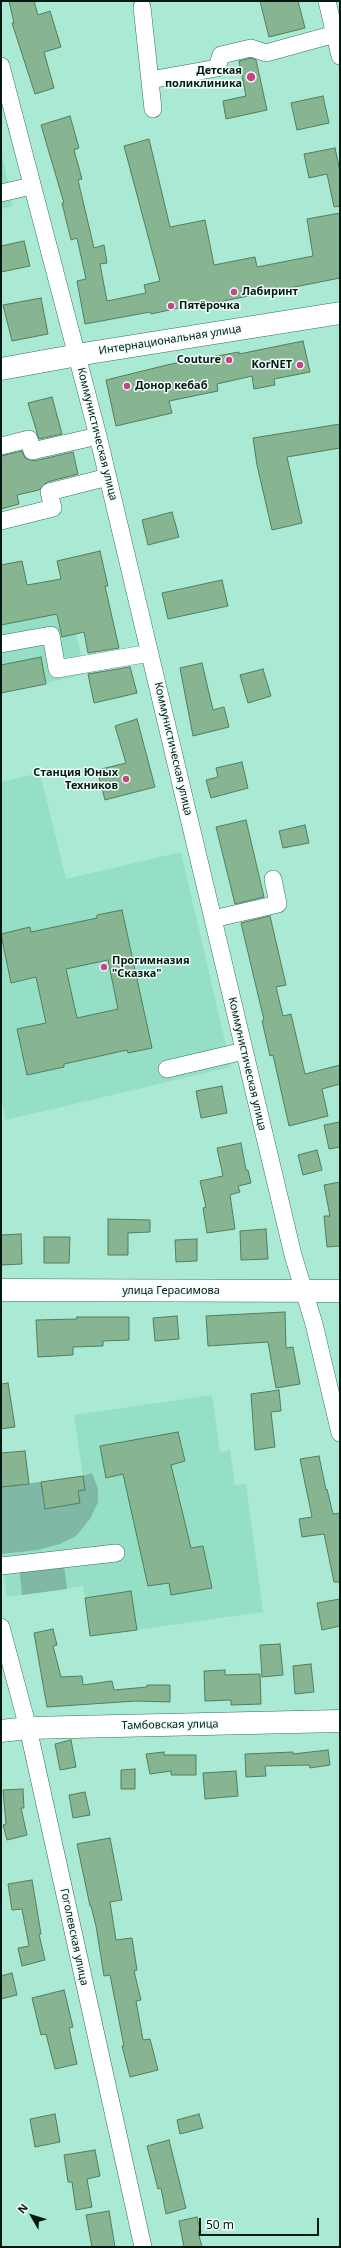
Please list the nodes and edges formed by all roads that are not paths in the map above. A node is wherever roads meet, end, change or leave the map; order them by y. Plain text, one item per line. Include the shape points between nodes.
1 (327, 1) edge
2 (142, 7) dead end
3 (335, 34) junction
4 (340, 56) edge
5 (1, 66) edge
6 (150, 80) junction
7 (153, 109) dead end
8 (32, 186) junction
9 (1, 192) edge
10 (340, 312) edge
11 (78, 355) junction
12 (1, 369) edge
13 (98, 436) junction
14 (1, 446) edge
15 (108, 477) junction
16 (1, 521) edge
17 (1, 644) edge
18 (150, 653) junction
19 (273, 879) dead end
20 (213, 919) junction
21 (244, 1051) junction
22 (167, 1069) dead end
23 (1, 1290) edge
24 (304, 1291) junction
25 (340, 1291) edge
26 (340, 1433) edge
27 (116, 1553) dead end
28 (1, 1566) edge
29 (1, 1627) edge
30 (340, 1721) edge
31 (28, 1728) junction
32 (1, 1731) edge
33 (143, 2247) edge

1 - 3 street
2 - 6 street
3 - 4 street
3 - 6 street via 266,53 251,48 221,55 217,68
5 - 8 street, Коммунистическая улица
6 - 7 street
8 - 9 street
8 - 11 street, Коммунистическая улица
10 - 11 main road, Интернациональная улица
11 - 12 main road, Интернациональная улица
11 - 13 street, Коммунистическая улица
13 - 14 street via 32,451 29,439
13 - 15 street, Коммунистическая улица
15 - 16 street via 49,492 53,508
15 - 18 street, Коммунистическая улица
17 - 18 street via 51,635 57,670
18 - 20 street, Коммунистическая улица
19 - 20 street via 278,904
20 - 21 street, Коммунистическая улица
21 - 22 street
21 - 24 street, Коммунистическая улица
23 - 24 main road, улица Герасимова
24 - 25 main road, улица Герасимова
24 - 26 street, Коммунистическая улица
27 - 28 street
29 - 31 street, Гоголевская улица
30 - 31 main road, Тамбовская улица
31 - 32 main road, Тамбовская улица
31 - 33 street, Гоголевская улица

